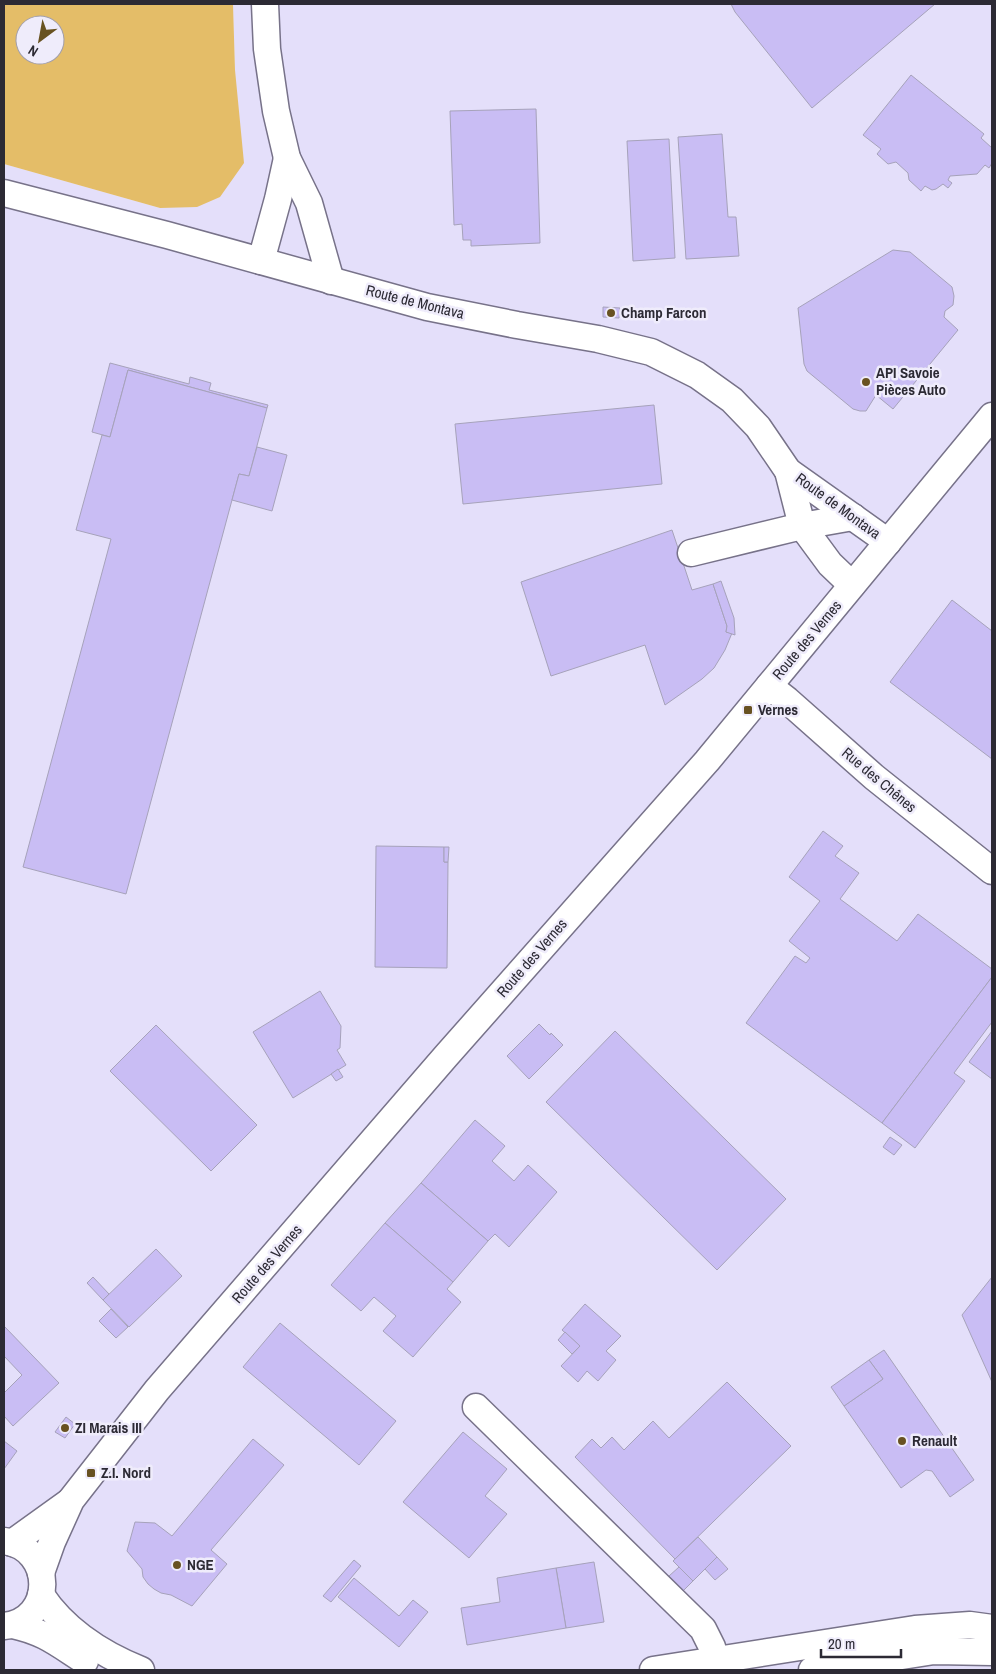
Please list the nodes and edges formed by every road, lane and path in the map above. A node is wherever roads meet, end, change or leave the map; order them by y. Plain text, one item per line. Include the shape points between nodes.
1 (265, 4) edge
2 (287, 158) junction
3 (4, 192) edge
4 (261, 261) junction
5 (331, 281) junction
6 (992, 416) edge
7 (788, 470) junction
8 (853, 517) junction
9 (802, 526) junction
10 (888, 542) junction
11 (691, 553) dead end
12 (852, 585) junction
13 (769, 686) junction
14 (992, 871) edge
15 (476, 1406) dead end
16 (71, 1500) junction
17 (8, 1542) edge
18 (41, 1584) junction
19 (8, 1625) edge
20 (992, 1628) edge
21 (992, 1652) edge
22 (848, 1658) edge
23 (718, 1666) edge
24 (102, 1670) edge
25 (141, 1670) edge
26 (653, 1670) edge
27 (812, 1670) edge

1 - 2 street via 267,49
2 - 4 street
2 - 5 street via 309,203
3 - 4 street, Route de Montava
4 - 5 street, Route de Montava
5 - 7 street, Route de Montava via 427,307 651,352 697,375 732,400 758,426
6 - 10 street, Route des Vernes
7 - 8 street, Route de Montava
7 - 9 street, Route de Montava
8 - 9 street
8 - 10 street, Route de Montava
9 - 11 street
9 - 12 street, Route de Montava via 830,564
10 - 12 street, Route des Vernes
12 - 13 street, Route des Vernes
13 - 14 street, Rue des Chênes via 874,777
13 - 16 street, Route des Vernes via 157,1390
15 - 23 street via 703,1630
16 - 17 street, Route des Vernes
16 - 18 street, Route des Vernes via 52,1542
17 - 18 street via 31,1554 39,1566
18 - 19 street, Route des Vernes via 36,1606 29,1615
18 - 25 street via 57,1616 76,1634
19 - 24 street via 31,1629 46,1636
20 - 22 street via 970,1625 915,1629
21 - 22 street via 934,1651
22 - 23 street
22 - 27 street
23 - 26 street

